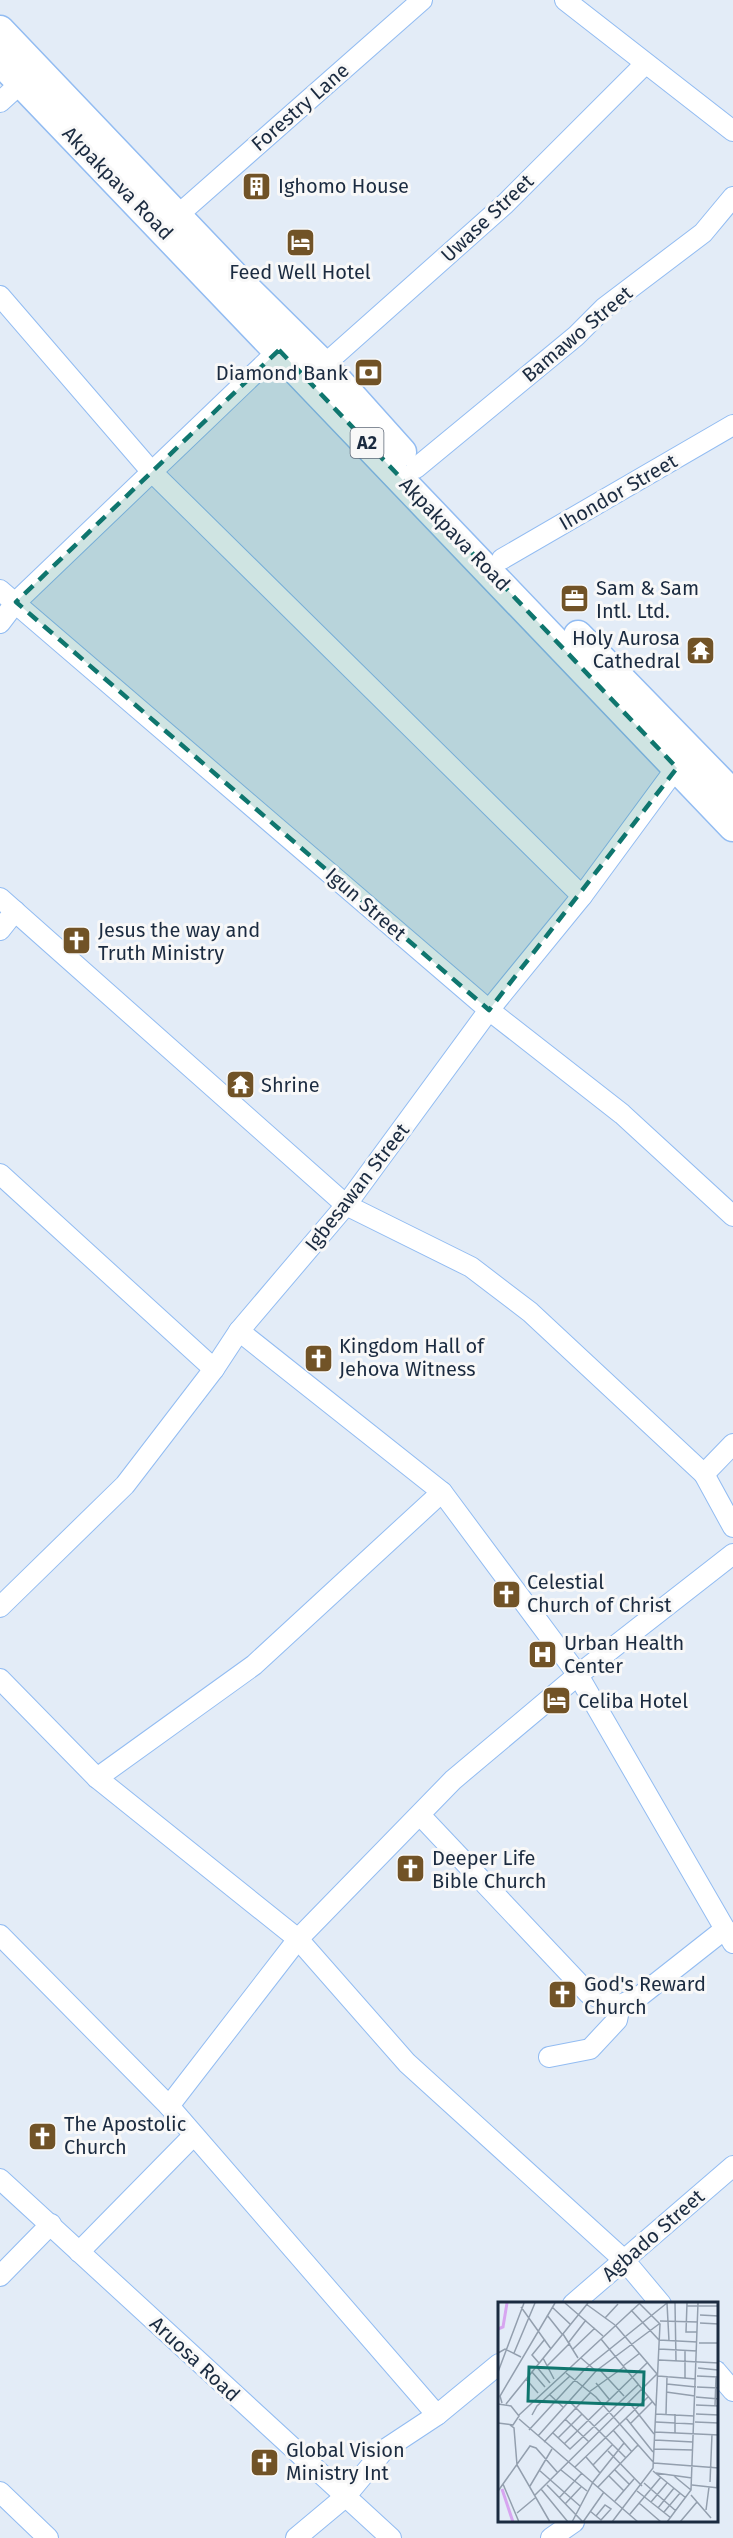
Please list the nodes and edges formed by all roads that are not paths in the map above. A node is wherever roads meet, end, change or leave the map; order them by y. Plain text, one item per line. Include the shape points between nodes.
1 (422, 0) edge
2 (565, 0) edge
3 (0, 30) edge
4 (0, 61) edge
5 (645, 64) junction
6 (22, 82) junction
7 (0, 102) edge
8 (733, 131) edge
9 (733, 197) edge
10 (178, 214) junction
11 (0, 296) edge
12 (279, 351) junction
13 (324, 365) junction
14 (733, 425) edge
15 (416, 468) junction
16 (151, 471) junction
17 (502, 559) junction
18 (0, 590) edge
19 (16, 602) junction
20 (0, 623) edge
21 (684, 758) junction
22 (733, 794) edge
23 (733, 827) edge
24 (582, 896) junction
25 (8, 904) edge
26 (0, 930) edge
27 (489, 1010) junction
28 (0, 1174) edge
29 (346, 1205) junction
30 (733, 1216) edge
31 (239, 1331) junction
32 (214, 1369) junction
33 (733, 1444) edge
34 (704, 1474) junction
35 (442, 1492) junction
36 (733, 1527) edge
37 (733, 1554) edge
38 (0, 1606) edge
39 (578, 1675) junction
40 (0, 1679) edge
41 (97, 1778) junction
42 (420, 1815) junction
43 (0, 1935) edge
44 (729, 1936) edge
45 (298, 1940) junction
46 (620, 2005) junction
47 (549, 2057) dead end
48 (169, 2106) junction
49 (194, 2136) junction
50 (733, 2166) edge
51 (0, 2179) edge
52 (51, 2224) junction
53 (79, 2252) junction
54 (625, 2261) junction
55 (0, 2276) edge
56 (575, 2302) edge
57 (659, 2302) edge
58 (498, 2365) edge
59 (718, 2372) edge
60 (733, 2391) edge
61 (437, 2415) junction
62 (0, 2492) edge
63 (345, 2496) junction
64 (573, 2523) edge
65 (48, 2538) edge
66 (297, 2538) edge
67 (391, 2538) edge
68 (551, 2538) edge

1 - 10 street, Forestry Lane
2 - 5 street
3 - 10 highway, Akpakpava Road / A2
4 - 6 highway, Akpakpava Road / A2
5 - 8 street
5 - 13 street, Uwase Street via 505,204
6 - 7 street
6 - 12 highway, Akpakpava Road / A2
9 - 15 street, Bamawo Street via 703,233 604,308 576,336
10 - 13 highway, Akpakpava Road / A2
11 - 16 street
12 - 16 street
12 - 21 highway, Akpakpava Road / A2
13 - 15 highway, Akpakpava Road / A2
14 - 17 street, Ihondor Street
15 - 17 highway, Akpakpava Road / A2
16 - 19 street
16 - 24 street
17 - 21 highway, Akpakpava Road / A2
18 - 19 street, Igun Street
19 - 20 street
19 - 27 street, Igun Street
21 - 22 highway, Akpakpava Road / A2
21 - 23 highway, Akpakpava Road / A2
21 - 24 street, Igbesawan Street
24 - 27 street, Igbesawan Street
25 - 26 street
25 - 29 street
27 - 29 street, Igbesawan Street
27 - 30 street, Igun Street via 622,1114
28 - 32 street
29 - 31 street, Igbesawan Street
29 - 34 street via 479,1274 530,1312
31 - 32 street, Igbesawan Street
31 - 35 street
32 - 38 street, Igbesawan Street via 125,1485
33 - 34 street
34 - 36 street
35 - 39 street
35 - 41 street via 254,1665
37 - 39 street
39 - 42 street via 453,1780
39 - 44 street
40 - 41 street
41 - 45 street
42 - 45 street
42 - 46 street via 589,1994
43 - 48 street
44 - 46 street via 640,1996
45 - 48 street
45 - 54 street via 407,2062
46 - 47 street via 617,2020 590,2049
48 - 49 street
49 - 53 street
49 - 61 street
50 - 54 street, Agbado Street
51 - 52 street, Aruosa Road
52 - 53 street, Aruosa Road
52 - 55 street
53 - 63 street, Aruosa Road
54 - 56 street, Agbado Street
54 - 57 street
58 - 61 street
59 - 60 street
61 - 63 street via 384,2450
62 - 65 street
63 - 66 street
63 - 67 street, Aruosa Road
64 - 68 street

